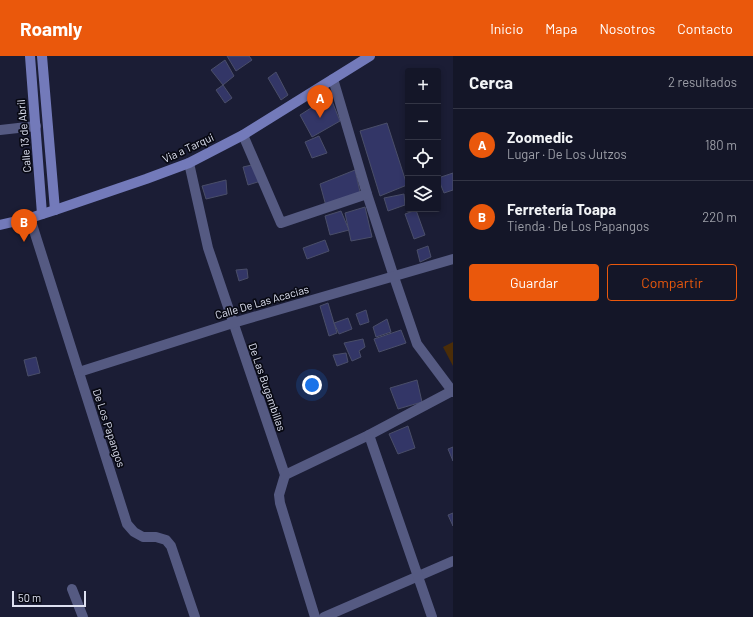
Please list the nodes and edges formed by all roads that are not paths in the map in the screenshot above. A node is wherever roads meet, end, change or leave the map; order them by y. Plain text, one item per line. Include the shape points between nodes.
1 (30, 56) edge
2 (42, 56) edge
3 (370, 56) edge
4 (333, 79) junction
5 (36, 126) junction
6 (0, 130) edge
7 (243, 135) junction
8 (189, 163) junction
9 (367, 194) junction
10 (55, 210) junction
11 (42, 214) junction
12 (30, 218) junction
13 (0, 225) edge
14 (453, 259) edge
15 (394, 277) junction
16 (233, 323) junction
17 (79, 372) junction
18 (453, 391) edge
19 (369, 435) junction
20 (284, 475) junction
21 (453, 561) edge
22 (418, 576) junction
23 (72, 590) dead end
24 (83, 617) edge
25 (195, 617) edge
26 (315, 617) edge
27 (324, 617) edge
28 (432, 617) edge

1 - 5 street, Calle 13 de Abril
2 - 10 street
3 - 4 street, Via a Tarqui
4 - 7 street, Via a Tarqui
4 - 9 street
5 - 6 street
5 - 11 street, Calle 13 de Abril
7 - 8 street, Via a Tarqui
7 - 9 street via 281,223
8 - 10 street, Via a Tarqui
8 - 16 street, De Las Bugambillas via 208,248
9 - 15 street
10 - 11 street, Via a Tarqui
11 - 12 street, Via a Tarqui
12 - 13 street, Via a Tarqui
12 - 17 street, De Los Papangos
14 - 15 street, Calle De Las Acacias
15 - 16 street, Calle De Las Acacias
15 - 18 street via 417,344
16 - 17 street, Calle De Las Acacias
16 - 20 street, De Las Bugambillas
17 - 25 street, De Los Papangos via 127,524 142,536 166,540 171,546
18 - 19 street
19 - 20 street
19 - 22 street
20 - 26 street via 279,495 280,503
21 - 22 street
22 - 27 street
22 - 28 street
23 - 24 street

